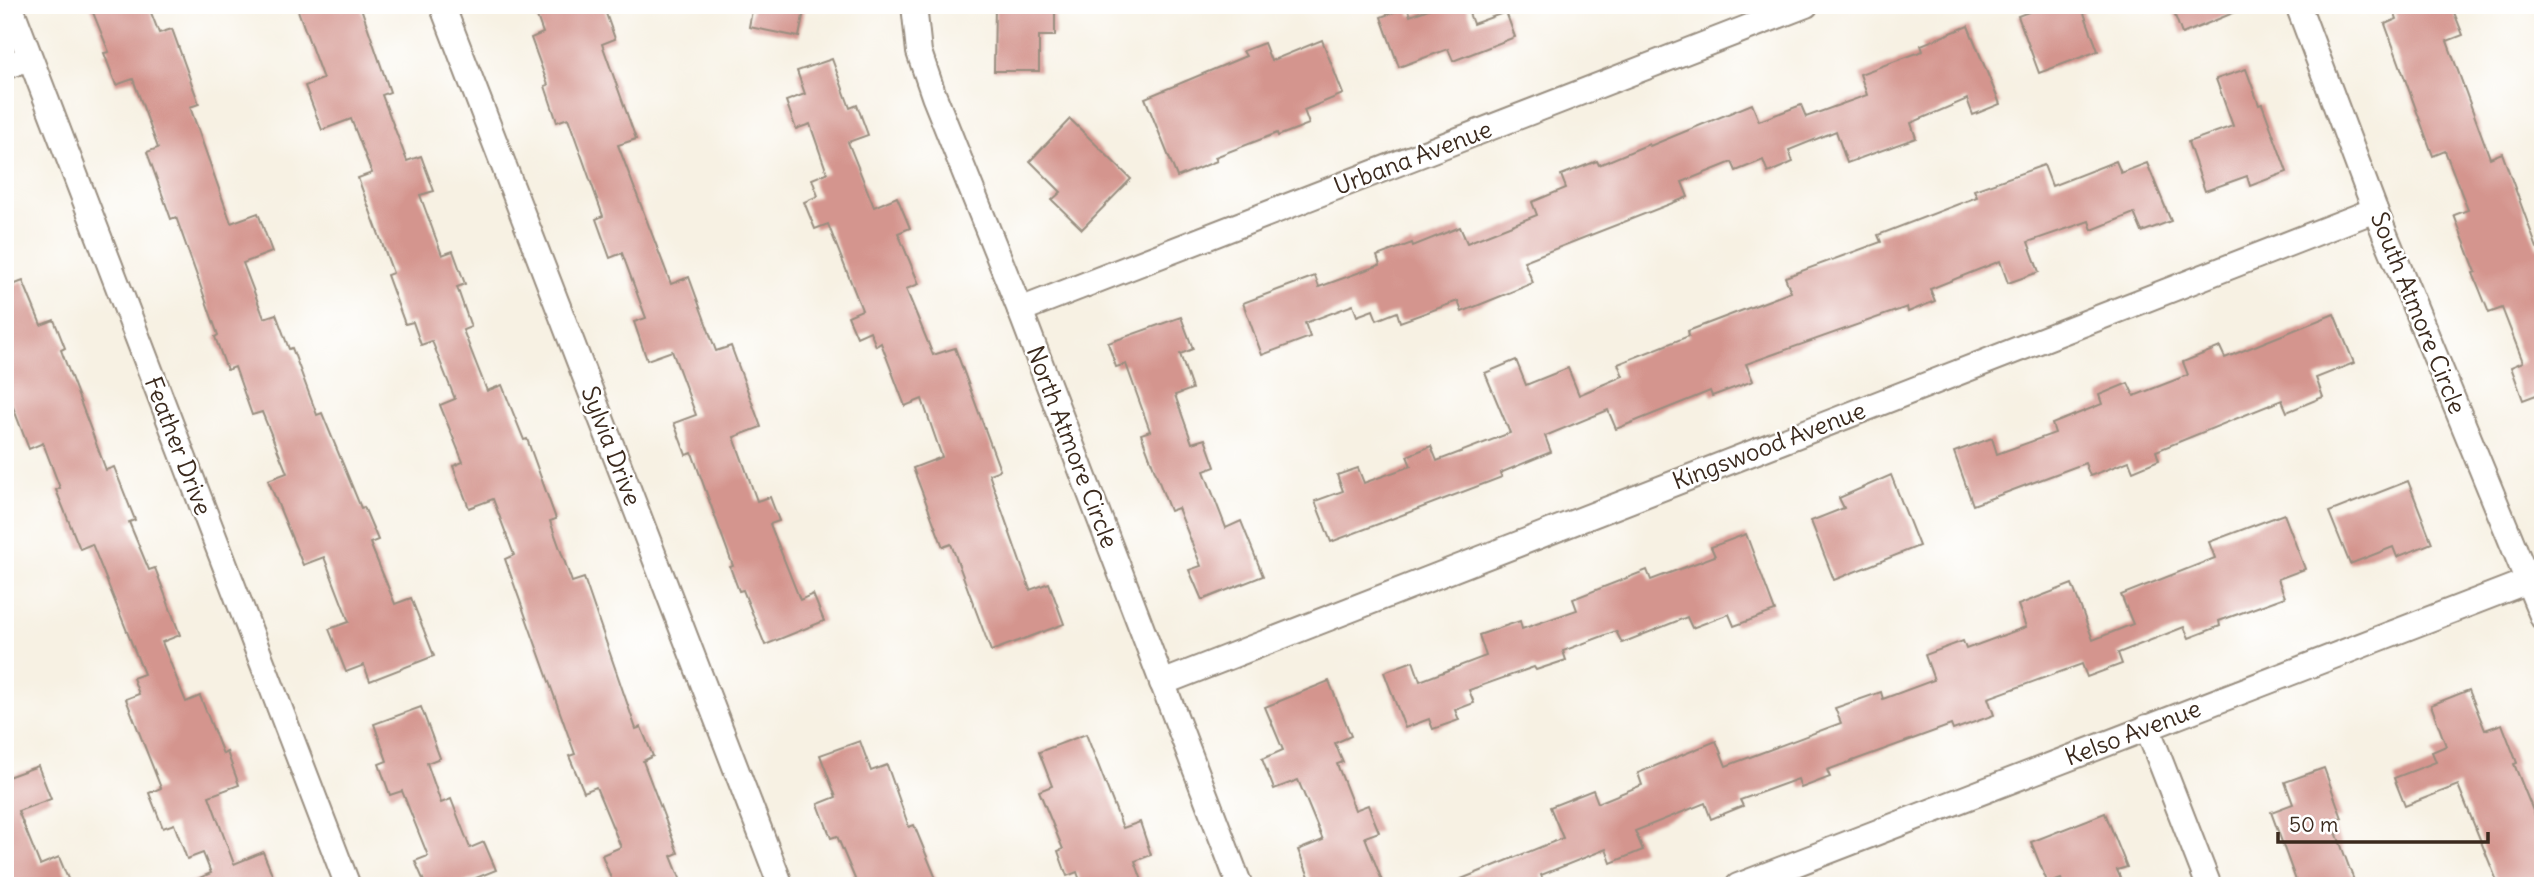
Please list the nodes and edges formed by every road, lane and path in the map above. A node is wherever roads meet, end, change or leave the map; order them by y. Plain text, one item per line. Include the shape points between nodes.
1 (10, 5) edge
2 (442, 5) edge
3 (914, 5) edge
4 (1806, 5) edge
5 (2298, 5) edge
6 (29, 58) junction
7 (5, 67) edge
8 (2375, 210) junction
9 (1020, 310) junction
10 (2528, 581) junction
11 (2543, 618) edge
12 (1162, 683) junction
13 (2147, 727) junction
14 (348, 886) edge
15 (781, 886) edge
16 (1240, 886) edge
17 (1738, 886) edge
18 (2209, 886) edge

1 - 6 street, Feather Drive
2 - 15 street, Sylvia Drive
3 - 9 street, North Atmore Circle via 919,52 934,96
4 - 9 street, Urbana Avenue
5 - 8 street, South Atmore Circle
6 - 7 street
6 - 14 street, Feather Drive
8 - 10 street, South Atmore Circle
8 - 12 street, Kingswood Avenue
9 - 12 street, North Atmore Circle
10 - 11 street, South Atmore Circle
10 - 13 street, Kelso Avenue
12 - 16 street, North Atmore Circle
13 - 17 street, Kelso Avenue
13 - 18 street

